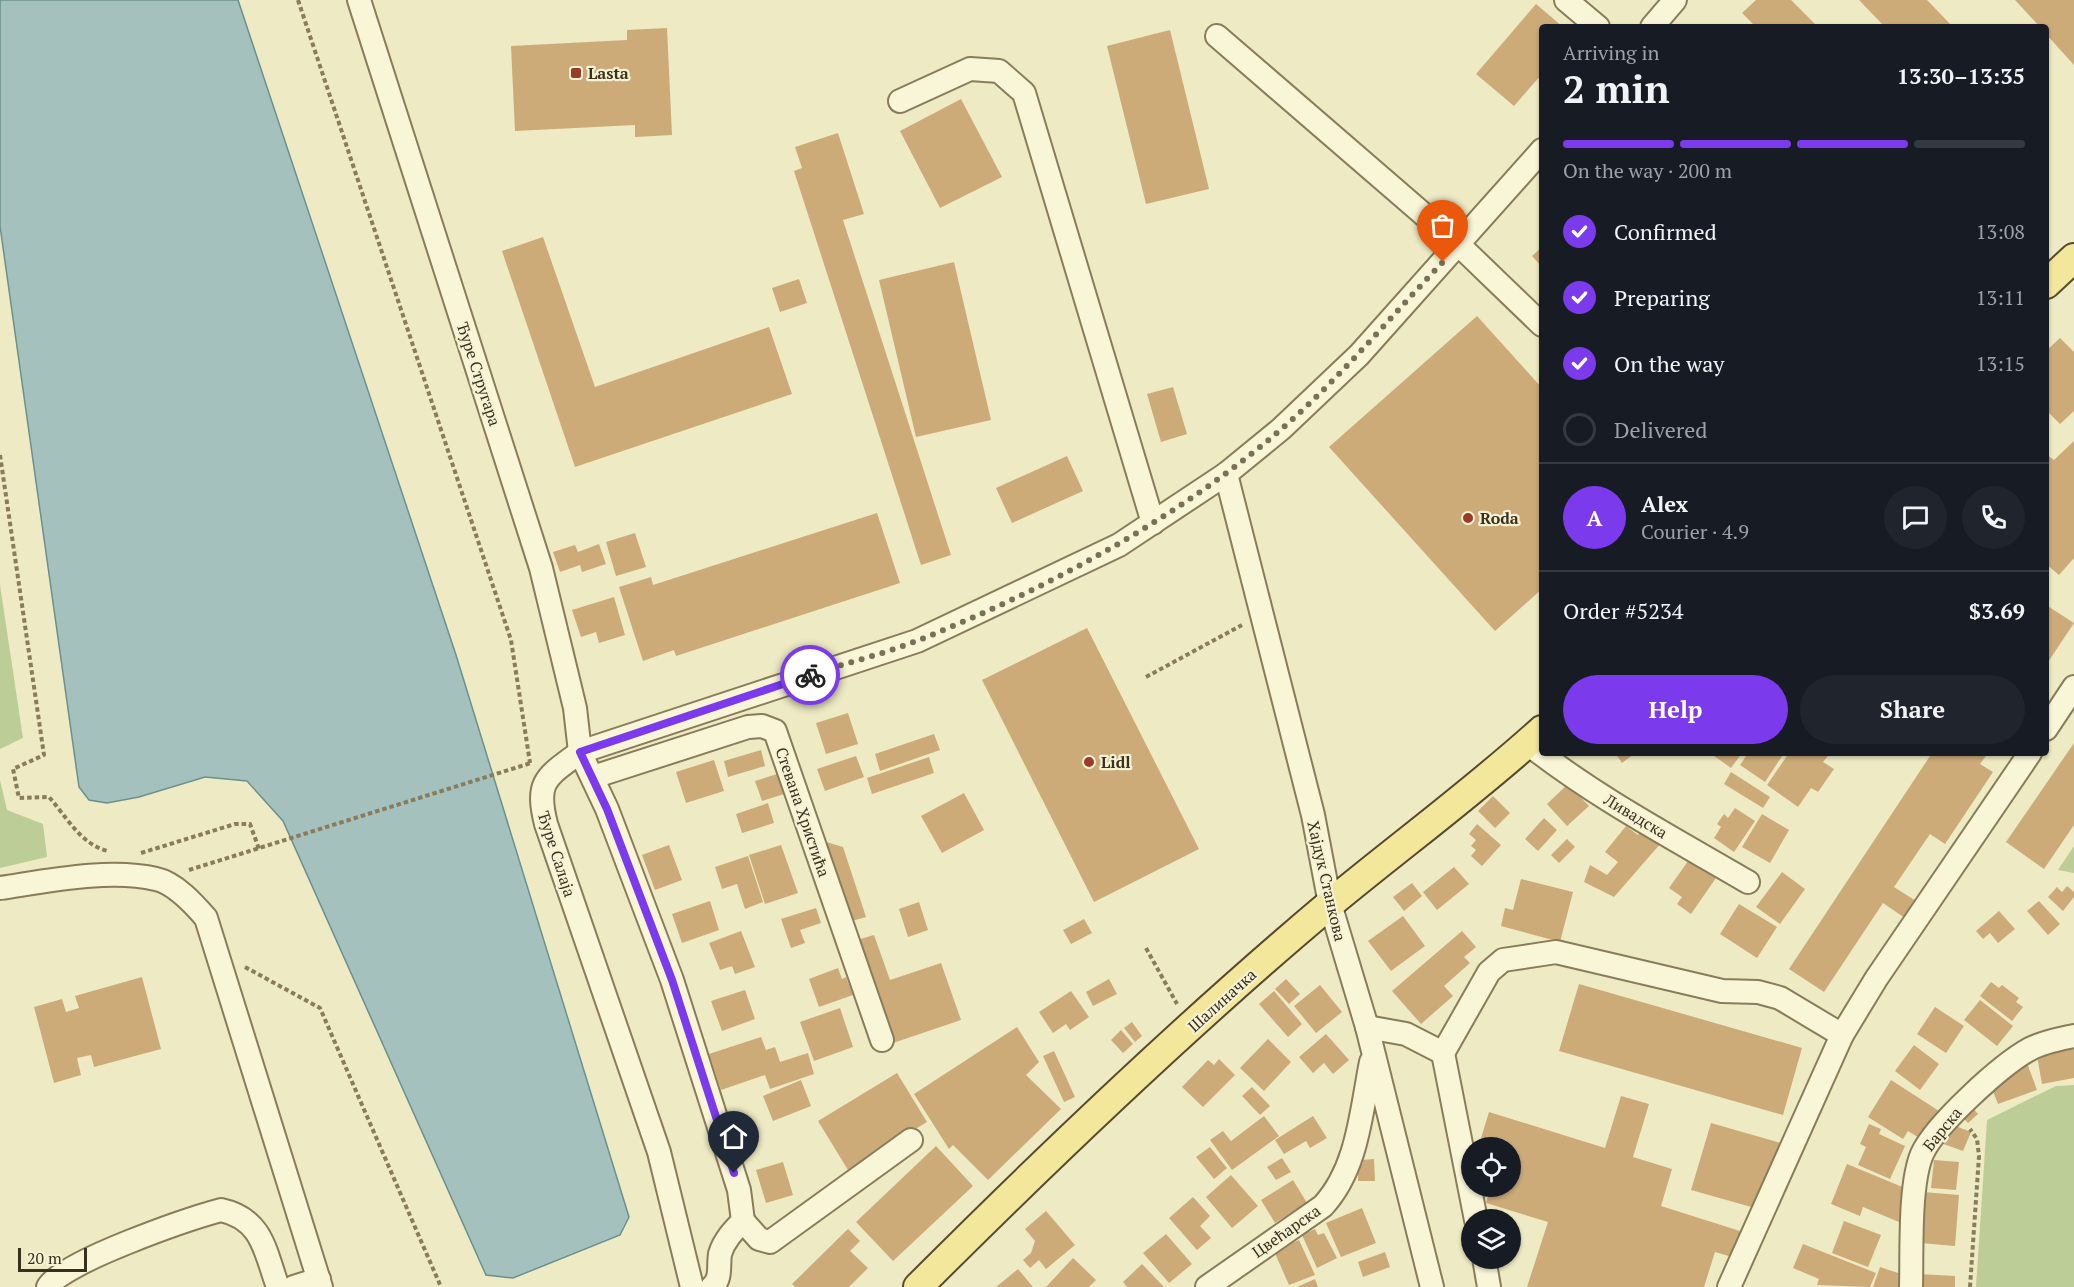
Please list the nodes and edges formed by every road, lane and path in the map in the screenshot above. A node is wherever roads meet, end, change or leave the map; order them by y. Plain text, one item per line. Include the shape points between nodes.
1 (298, 0) edge
2 (359, 0) edge
3 (1566, 0) edge
4 (1675, 0) edge
5 (1594, 24) edge
6 (1655, 24) edge
7 (1217, 36) dead end
8 (900, 101) dead end
9 (1539, 153) edge
10 (1459, 245) junction
11 (2074, 258) edge
12 (2049, 281) edge
13 (1539, 322) edge
14 (0, 455) edge
15 (1226, 474) junction
16 (1153, 523) junction
17 (1261, 614) junction
18 (1146, 677) dead end
19 (2074, 687) edge
20 (2049, 724) edge
21 (1535, 737) edge
22 (580, 752) junction
23 (1548, 756) edge
24 (2028, 756) edge
25 (530, 763) dead end
26 (508, 770) dead end
27 (593, 777) junction
28 (258, 849) junction
29 (110, 851) dead end
30 (132, 856) dead end
31 (158, 879) junction
32 (1748, 882) dead end
33 (0, 888) edge
34 (1330, 904) junction
35 (1146, 948) dead end
36 (218, 953) junction
37 (1367, 1027) junction
38 (1190, 1028) junction
39 (1842, 1035) junction
40 (2074, 1036) edge
41 (882, 1040) dead end
42 (1443, 1053) junction
43 (1373, 1055) junction
44 (1948, 1118) junction
45 (911, 1140) dead end
46 (1474, 1209) edge
47 (743, 1221) junction
48 (1486, 1269) edge
49 (320, 1283) edge
50 (48, 1287) edge
51 (278, 1287) edge
52 (294, 1287) edge
53 (441, 1287) edge
54 (692, 1287) edge
55 (712, 1287) edge
56 (918, 1287) edge
57 (1207, 1287) edge
58 (1432, 1287) edge
59 (1489, 1287) edge
60 (1729, 1287) edge
61 (1911, 1287) edge
62 (1970, 1287) edge

1 - 25 path via 511,640
2 - 22 street, Ђуре Стругара via 541,568 575,708
3 - 5 street
4 - 6 street
7 - 10 street
8 - 16 street via 970,69 999,71 1024,93
9 - 10 street, Ђуре Салаја
10 - 13 street
10 - 15 street, Ђуре Салаја via 1359,355 1279,431
11 - 12 main road
14 - 29 path via 44,755 13,768 19,798 49,797 75,830 98,848
15 - 16 street, Ђуре Салаја
15 - 17 street, Хајдук Станкова
16 - 22 street, Ђуре Салаја via 1119,545 917,641
17 - 18 path
17 - 34 street, Хајдук Станкова via 1313,815
19 - 20 street
21 - 34 main road, Шалиначка
22 - 27 street
22 - 54 street, Ђуре Салаја via 550,773 542,805 658,1152
23 - 32 street, Ливадска via 1553,764 1628,812
24 - 39 street
26 - 28 path
27 - 41 street, Стевана Христића via 748,727 762,726 775,731
27 - 47 street via 672,980 724,1139
28 - 30 path via 250,825 235,824
28 - 31 path
31 - 33 street via 90,877
31 - 36 street via 193,902 206,918
34 - 37 street, Хајдук Станкова
34 - 38 main road, Шалиначка
35 - 38 path
36 - 49 street
36 - 53 path via 320,1008
37 - 42 street via 1406,1034
37 - 43 street, Хајдук Станкова
38 - 56 main road, Шалиначка via 1083,1125
39 - 42 street via 1780,998 1722,990 1556,952 1503,960 1489,972
39 - 60 street
40 - 44 street, Барска via 2030,1050
42 - 46 street
43 - 57 street, Цвећарска via 1356,1141 1333,1195
43 - 58 street, Хајдук Станкова
44 - 61 street, Барска via 1922,1155 1914,1202
44 - 62 path via 1973,1130 1977,1139
45 - 47 street via 770,1242 759,1239
47 - 55 street via 730,1233 721,1252 718,1282
48 - 59 street
49 - 52 street
50 - 51 street via 71,1269 220,1210 235,1213 259,1232

